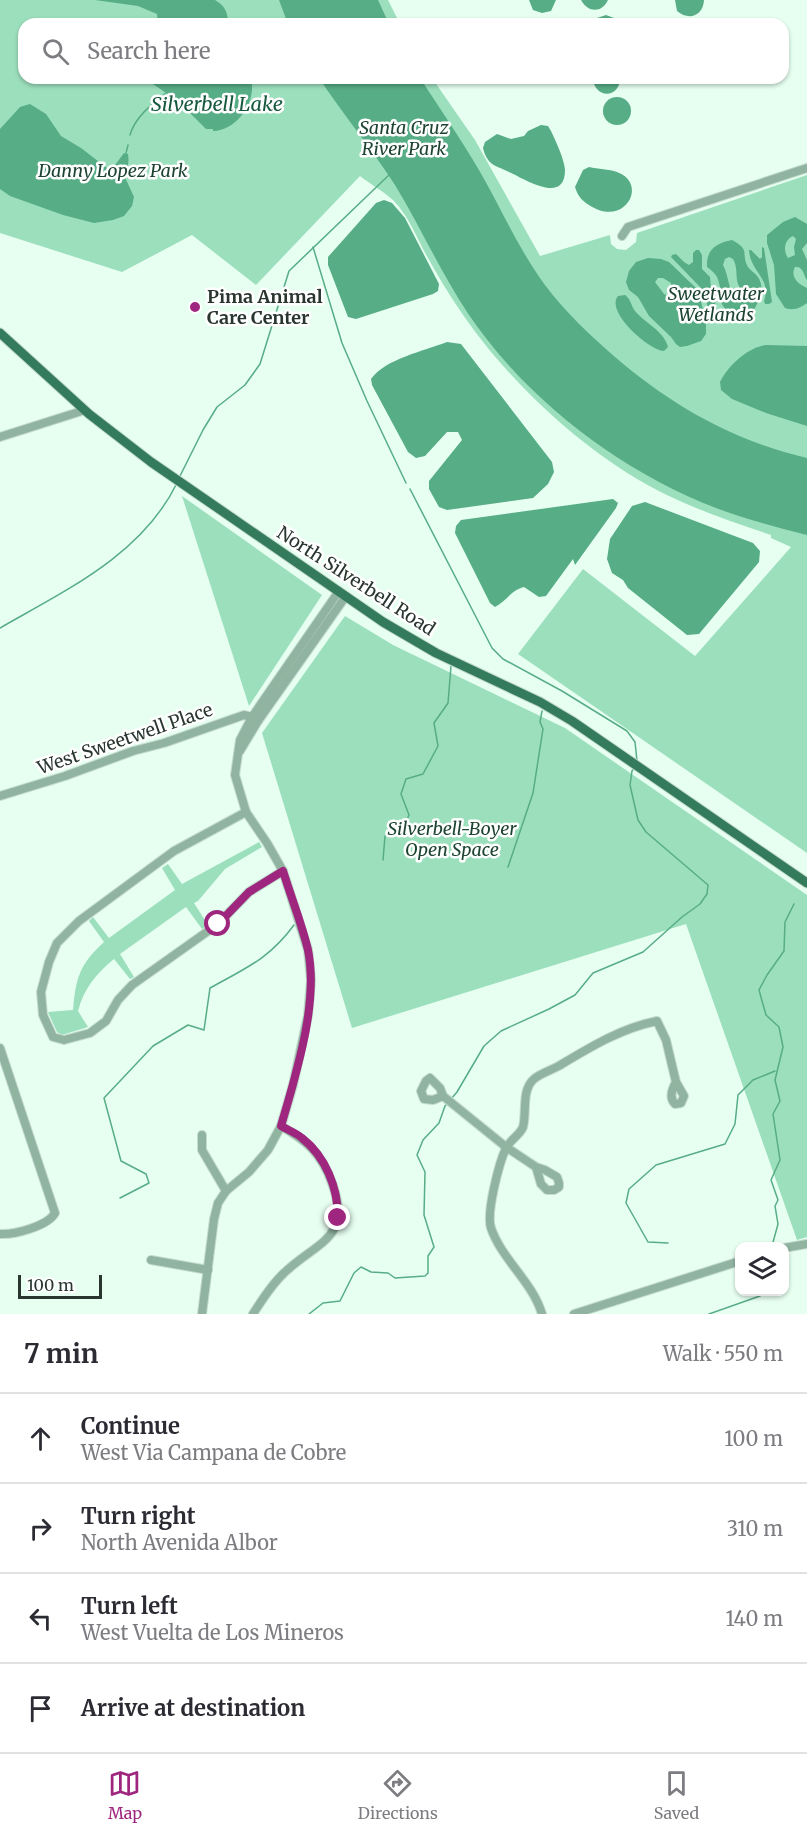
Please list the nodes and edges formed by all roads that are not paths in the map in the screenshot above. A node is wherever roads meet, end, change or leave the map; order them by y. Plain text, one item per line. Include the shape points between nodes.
1 (807, 168) edge
2 (622, 236) dead end
3 (0, 333) edge
4 (85, 410) junction
5 (0, 436) edge
6 (342, 593) junction
7 (255, 719) junction
8 (0, 796) edge
9 (246, 812) junction
10 (283, 871) junction
11 (807, 883) edge
12 (0, 1048) edge
13 (676, 1082) dead end
14 (443, 1096) dead end
15 (281, 1126) junction
16 (202, 1135) dead end
17 (506, 1147) junction
18 (536, 1167) dead end
19 (226, 1191) junction
20 (0, 1234) edge
21 (807, 1244) edge
22 (789, 1247) edge
23 (151, 1260) dead end
24 (735, 1263) edge
25 (208, 1270) junction
26 (202, 1314) edge
27 (253, 1314) edge
28 (542, 1314) edge
29 (574, 1314) edge

1 - 2 street via 628,227
3 - 4 main road, North Silverbell Road
4 - 5 street
4 - 6 main road, North Silverbell Road via 151,462
6 - 7 street
6 - 11 main road, North Silverbell Road via 409,638 572,721
7 - 8 street, West Sweetwell Place via 244,715
7 - 9 street via 240,740 238,752 236,775
9 - 10 street
9 - 10 street via 174,851 79,921 57,943 41,992 44,1015 53,1037 64,1040 90,1033 106,1021 132,985 218,924 249,892
10 - 15 street via 308,950 311,980 308,1015
12 - 20 street via 55,1213 41,1225
13 - 17 street via 657,1021 616,1034 532,1080 523,1128
14 - 17 street
15 - 19 street via 268,1150
15 - 27 street via 315,1151 328,1172 338,1201 338,1218 327,1239 284,1272
16 - 19 street via 202,1150
17 - 18 street
17 - 28 street via 491,1200 490,1226 534,1294
19 - 25 street via 214,1219
21 - 22 street
23 - 25 street
24 - 29 street
25 - 26 street

